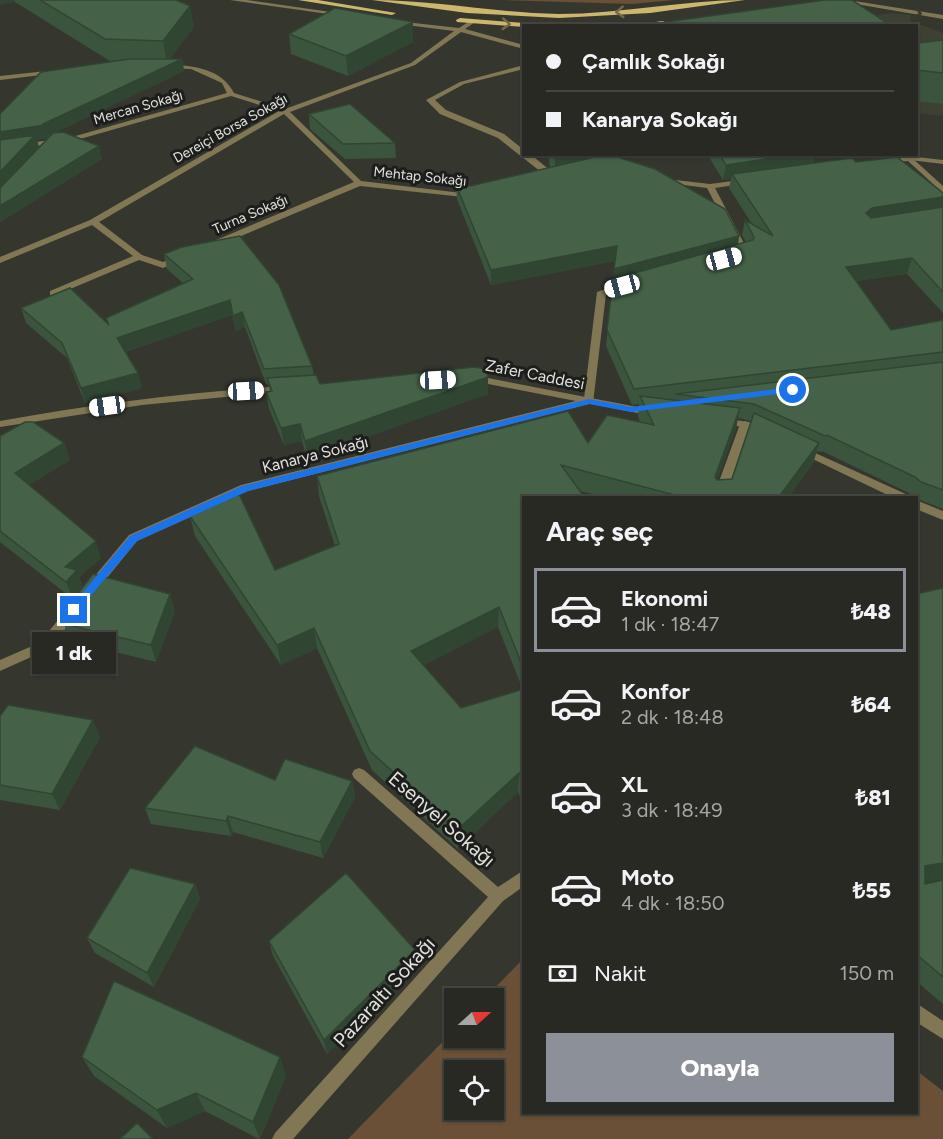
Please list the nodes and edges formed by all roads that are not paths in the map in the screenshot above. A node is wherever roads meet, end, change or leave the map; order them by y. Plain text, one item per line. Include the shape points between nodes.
1 (233, 0) edge
2 (302, 0) edge
3 (376, 0) edge
4 (741, 0) edge
5 (853, 0) edge
6 (840, 2) edge
7 (943, 17) edge
8 (473, 21) junction
9 (673, 23) edge
10 (659, 24) edge
11 (522, 25) edge
12 (460, 30) junction
13 (522, 46) edge
14 (158, 67) edge
15 (522, 68) edge
16 (67, 71) edge
17 (0, 78) edge
18 (231, 94) junction
19 (285, 111) junction
20 (52, 142) junction
21 (0, 149) edge
22 (45, 150) edge
23 (522, 152) edge
24 (527, 156) edge
25 (910, 158) junction
26 (943, 162) edge
27 (875, 163) edge
28 (564, 174) edge
29 (553, 177) junction
30 (647, 178) edge
31 (543, 179) edge
32 (757, 179) edge
33 (359, 183) junction
34 (710, 186) junction
35 (943, 190) edge
36 (480, 194) edge
37 (93, 222) junction
38 (200, 250) edge
39 (191, 254) edge
40 (734, 256) edge
41 (139, 257) junction
42 (0, 260) edge
43 (635, 283) edge
44 (53, 293) edge
45 (463, 379) edge
46 (294, 388) edge
47 (589, 401) junction
48 (666, 410) edge
49 (711, 420) edge
50 (0, 424) edge
51 (745, 424) junction
52 (777, 439) edge
53 (788, 444) edge
54 (720, 496) edge
55 (900, 496) edge
56 (918, 505) edge
57 (943, 516) edge
58 (0, 666) edge
59 (358, 774) dead end
60 (522, 878) edge
61 (498, 896) junction
62 (918, 1012) edge
63 (943, 1031) edge
64 (281, 1139) edge

1 - 12 street
2 - 8 main road
4 -> 3 main road via 560,16 455,10
5 - 6 main road
5 -> 7 street
8 -> 11 main road
8 - 12 street, Dereiçi Borsa Sokağı
9 - 10 main road
12 - 13 street
12 - 19 street, Dereiçi Borsa Sokağı via 412,64
14 - 18 street via 192,67 225,82
15 - 23 street via 462,83 430,100 443,112 501,136
16 - 17 street
18 - 19 street
18 - 20 street, Mercan Sokağı
19 - 33 street, Mehtap Sokağı
19 - 37 street, Dereiçi Borsa Sokağı
20 - 21 street, Mercan Sokağı
20 - 22 street
24 - 29 street
25 - 26 street
25 - 27 street
25 - 35 street
28 - 29 street
29 - 31 street
30 - 34 street
32 - 34 street
33 - 36 street, Mehtap Sokağı
33 - 38 street, Turna Sokağı
34 - 40 street via 745,253
37 - 41 street
37 - 42 street, Dereiçi Borsa Sokağı
39 - 41 street via 163,265
41 - 44 street
43 - 47 street via 602,292
45 - 47 street, Zafer Caddesi
46 - 50 street via 202,393
47 - 48 street, Zafer Caddesi via 631,410
47 - 58 street, Kanarya Sokağı via 245,488 133,538 44,646
49 - 51 street
51 - 52 street
51 - 54 street
53 - 55 street
56 - 57 street
59 - 61 street, Esenyel Sokağı
60 - 61 street, Pazaraltı Sokağı
61 - 64 street, Pazaraltı Sokağı
62 - 63 street

